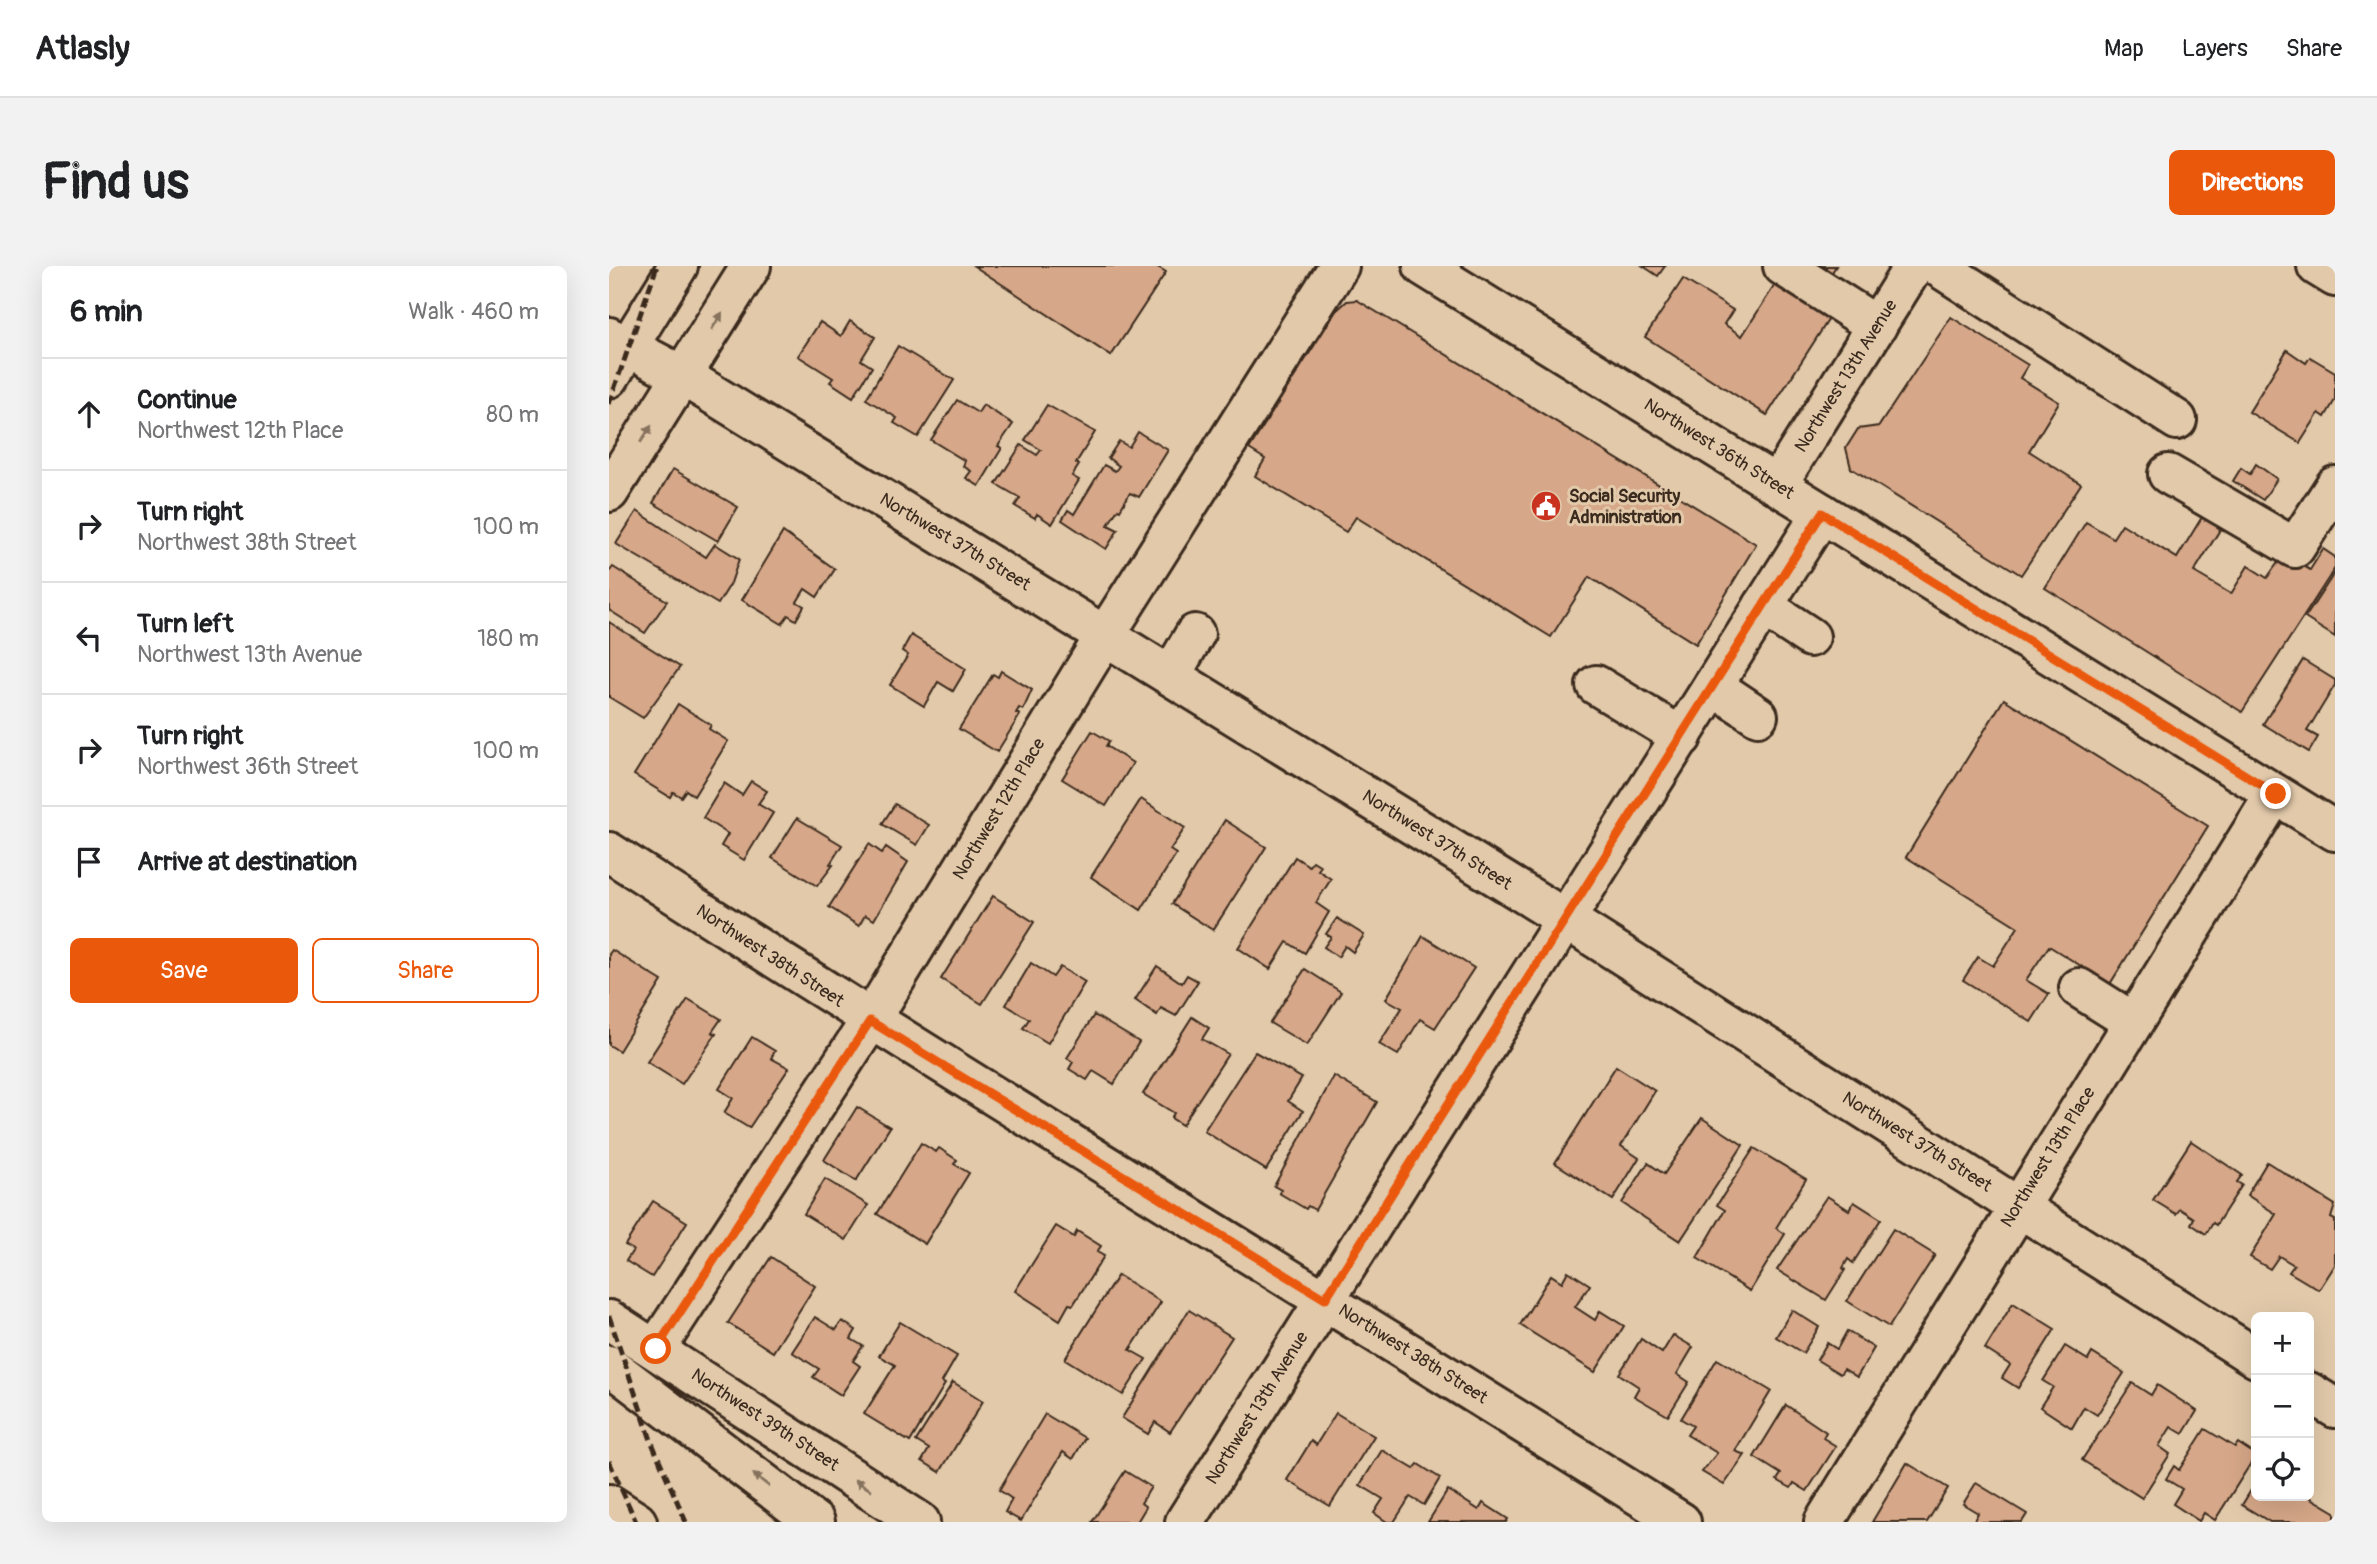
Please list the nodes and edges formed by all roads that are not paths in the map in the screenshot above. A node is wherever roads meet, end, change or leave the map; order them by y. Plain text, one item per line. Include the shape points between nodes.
1 (678, 266) edge
2 (751, 266) edge
3 (1339, 266) edge
4 (1423, 266) edge
5 (1783, 266) edge
6 (1914, 266) edge
7 (1937, 266) edge
8 (2317, 266) edge
9 (2335, 277) edge
10 (1877, 326) junction
11 (615, 355) edge
12 (683, 376) junction
13 (2177, 420) dead end
14 (2168, 474) dead end
15 (1777, 485) junction
16 (2335, 486) edge
17 (609, 492) edge
18 (1822, 513) junction
19 (1763, 606) junction
20 (1195, 634) dead end
21 (1106, 635) junction
22 (1810, 637) dead end
23 (1171, 675) junction
24 (1596, 685) dead end
25 (1713, 686) junction
26 (1758, 716) dead end
27 (1682, 737) junction
28 (2276, 794) junction
29 (2335, 831) edge
30 (609, 852) edge
31 (1567, 920) junction
32 (2079, 988) dead end
33 (870, 1021) junction
34 (2133, 1022) junction
35 (2017, 1206) junction
36 (1325, 1299) junction
37 (609, 1320) edge
38 (656, 1349) junction
39 (2251, 1355) edge
40 (609, 1365) edge
41 (2314, 1395) edge
42 (2335, 1408) edge
43 (609, 1504) edge
44 (637, 1522) edge
45 (815, 1522) edge
46 (920, 1522) edge
47 (1185, 1522) edge
48 (1681, 1522) edge
49 (1824, 1522) edge

1 - 11 main road
12 -> 2 main road
3 - 21 main road, Northwest 12th Place
4 - 15 main road, Northwest 36th Street
5 - 10 main road
6 - 10 main road, Northwest 13th Avenue
7 - 13 main road
8 - 9 main road
10 - 15 main road, Northwest 13th Avenue
11 - 12 main road, Northwest 37th Street
17 -> 12 main road
12 - 21 main road, Northwest 37th Street
14 - 16 main road via 2295,548
15 - 18 main road, Northwest 36th Street
18 - 19 main road, Northwest 13th Avenue
18 - 28 main road, Northwest 36th Street
19 - 22 main road
19 - 25 main road, Northwest 13th Avenue
20 - 23 main road
21 - 23 main road, Northwest 37th Street
21 - 33 main road, Northwest 12th Place
23 - 31 main road, Northwest 37th Street
24 - 27 main road
25 - 26 main road
25 - 27 main road, Northwest 13th Avenue
27 - 31 main road, Northwest 13th Avenue
28 - 29 main road, Northwest 36th Street
28 - 34 main road, Northwest 13th Place
30 - 33 main road, Northwest 38th Street
31 - 35 main road, Northwest 37th Street
31 - 36 main road, Northwest 13th Avenue
32 - 34 main road
33 - 36 main road, Northwest 38th Street
33 - 38 main road, Northwest 12th Place
34 - 35 main road, Northwest 13th Place
35 - 39 main road, Northwest 37th Street
35 - 49 main road, Northwest 13th Place
36 - 47 main road, Northwest 13th Avenue
36 - 48 main road, Northwest 38th Street
37 - 38 main road, Northwest 39th Street
46 -> 38 main road, Northwest 39th Street
45 -> 40 main road
41 - 42 main road
43 - 44 main road

